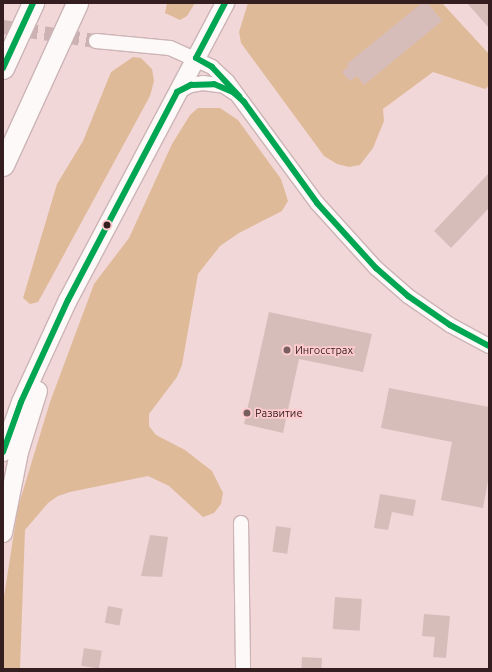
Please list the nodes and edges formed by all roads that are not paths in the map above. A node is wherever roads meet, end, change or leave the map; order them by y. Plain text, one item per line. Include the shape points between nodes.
1 (33, 3) edge
2 (77, 3) edge
3 (225, 3) edge
4 (96, 41) tunnel mouth
5 (196, 58) junction
6 (3, 68) edge
7 (177, 92) junction
8 (244, 102) junction
9 (3, 165) edge
10 (98, 242) junction
11 (489, 346) edge
12 (3, 452) edge
13 (241, 523) dead end
14 (3, 534) edge
15 (243, 669) edge

1 - 6 highway
2 - 9 highway
3 - 5 main road
4 - 5 street via 170,48
5 - 7 main road
5 - 8 street via 212,67
7 - 8 street via 191,85 214,84 224,86
7 - 10 main road
8 - 11 street via 317,203 376,268 408,296 450,325
10 - 12 main road via 40,358
10 - 14 main road via 33,406 19,452
13 - 15 street

